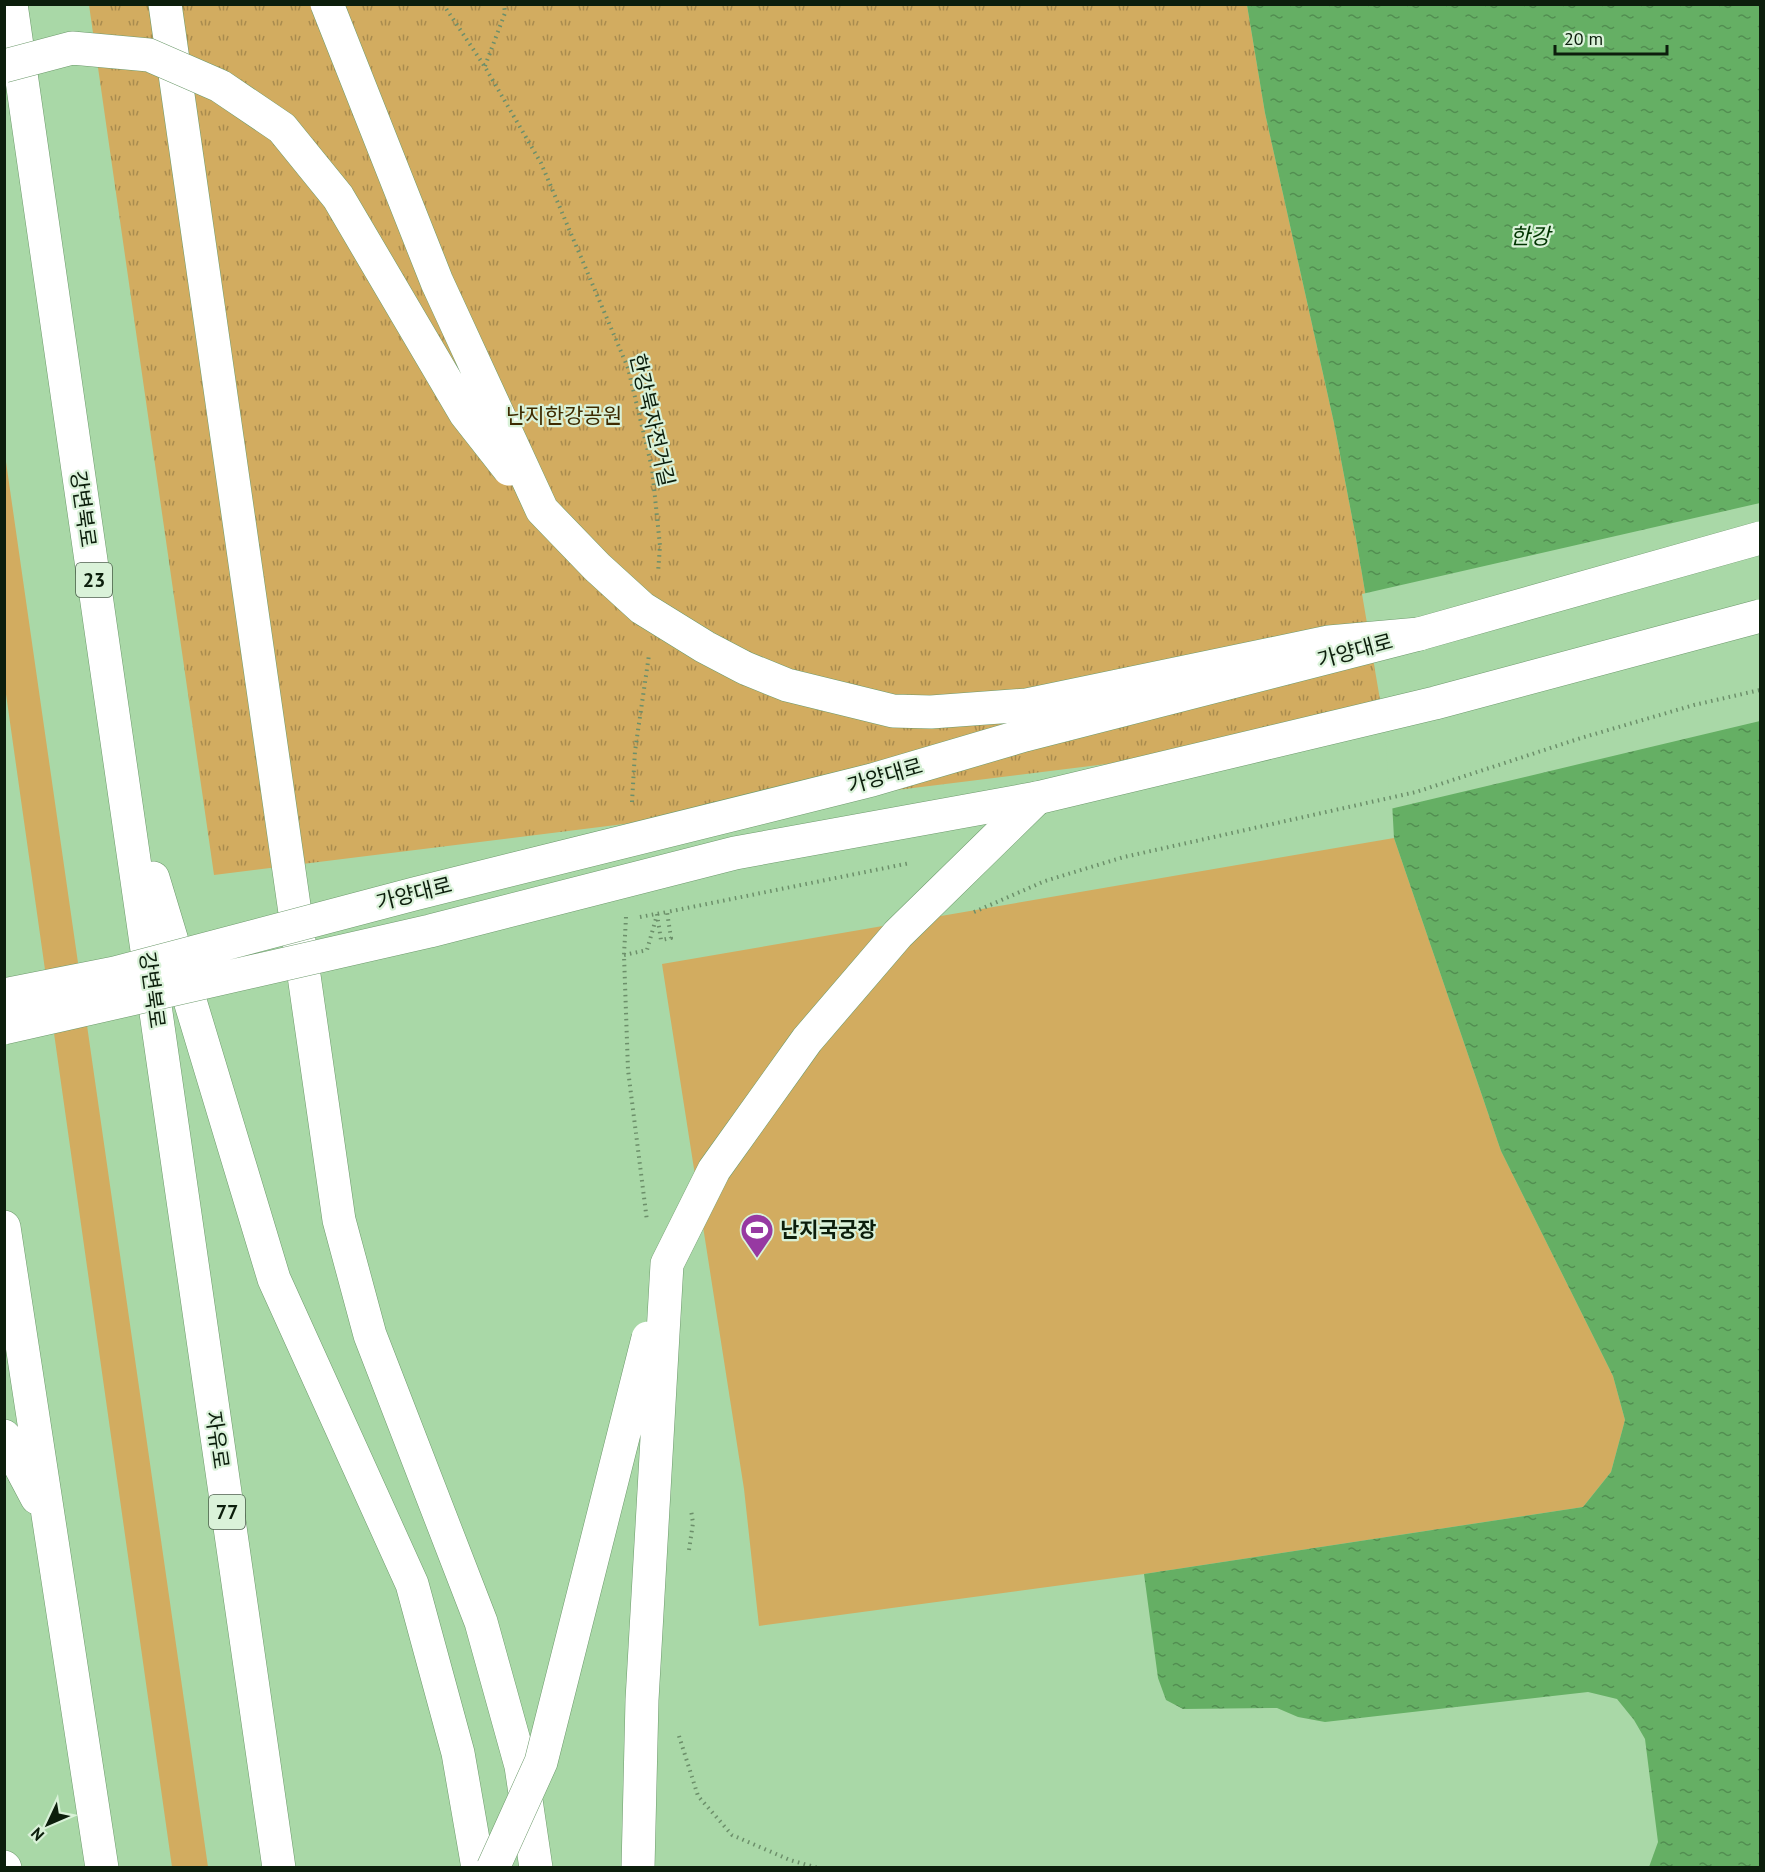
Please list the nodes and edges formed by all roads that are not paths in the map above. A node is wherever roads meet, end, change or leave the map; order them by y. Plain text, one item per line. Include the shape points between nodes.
1 (11, 4) edge
2 (165, 4) edge
3 (327, 4) edge
4 (4, 66) edge
5 (542, 510) junction
6 (1761, 538) edge
7 (1761, 616) edge
8 (1419, 634) junction
9 (122, 775) junction
10 (1037, 798) junction
11 (4, 995) edge
12 (4, 1028) edge
13 (176, 1156) joint
14 (4, 1227) edge
15 (667, 1264) junction
16 (4, 1436) edge
17 (49, 1521) junction
18 (102, 1868) edge
19 (279, 1868) edge
20 (478, 1868) edge
21 (494, 1868) edge
22 (536, 1868) edge
23 (638, 1868) edge

1 - 9 main road, 강변북로 / 23
2 - 22 main road, bridge via 339,1220 370,1335 481,1622 521,1766
3 - 5 main road, bridge via 436,282
4 - 5 main road, bridge via 72,48 149,55 220,86 282,128 338,197 465,413
5 - 8 main road, bridge via 642,608 705,647 787,685 893,711 1027,705 1329,642
6 - 8 main road, 가양대로, bridge
7 - 10 main road, 가양대로, bridge via 1435,703
8 - 11 main road, 가양대로, bridge via 1025,735 838,789 115,973
9 - 13 main road, 강변북로 / 23
9 - 20 main road via 274,1279 412,1584 458,1753
10 - 12 main road, 가양대로, bridge via 735,853 430,931
10 - 15 main road, bridge via 898,934 807,1040 714,1170
13 - 19 main road, 자유로 / 77
14 - 17 main road
15 - 21 main road, bridge via 541,1761
15 - 23 main road, bridge via 642,1700
16 - 17 main road
17 - 18 main road

